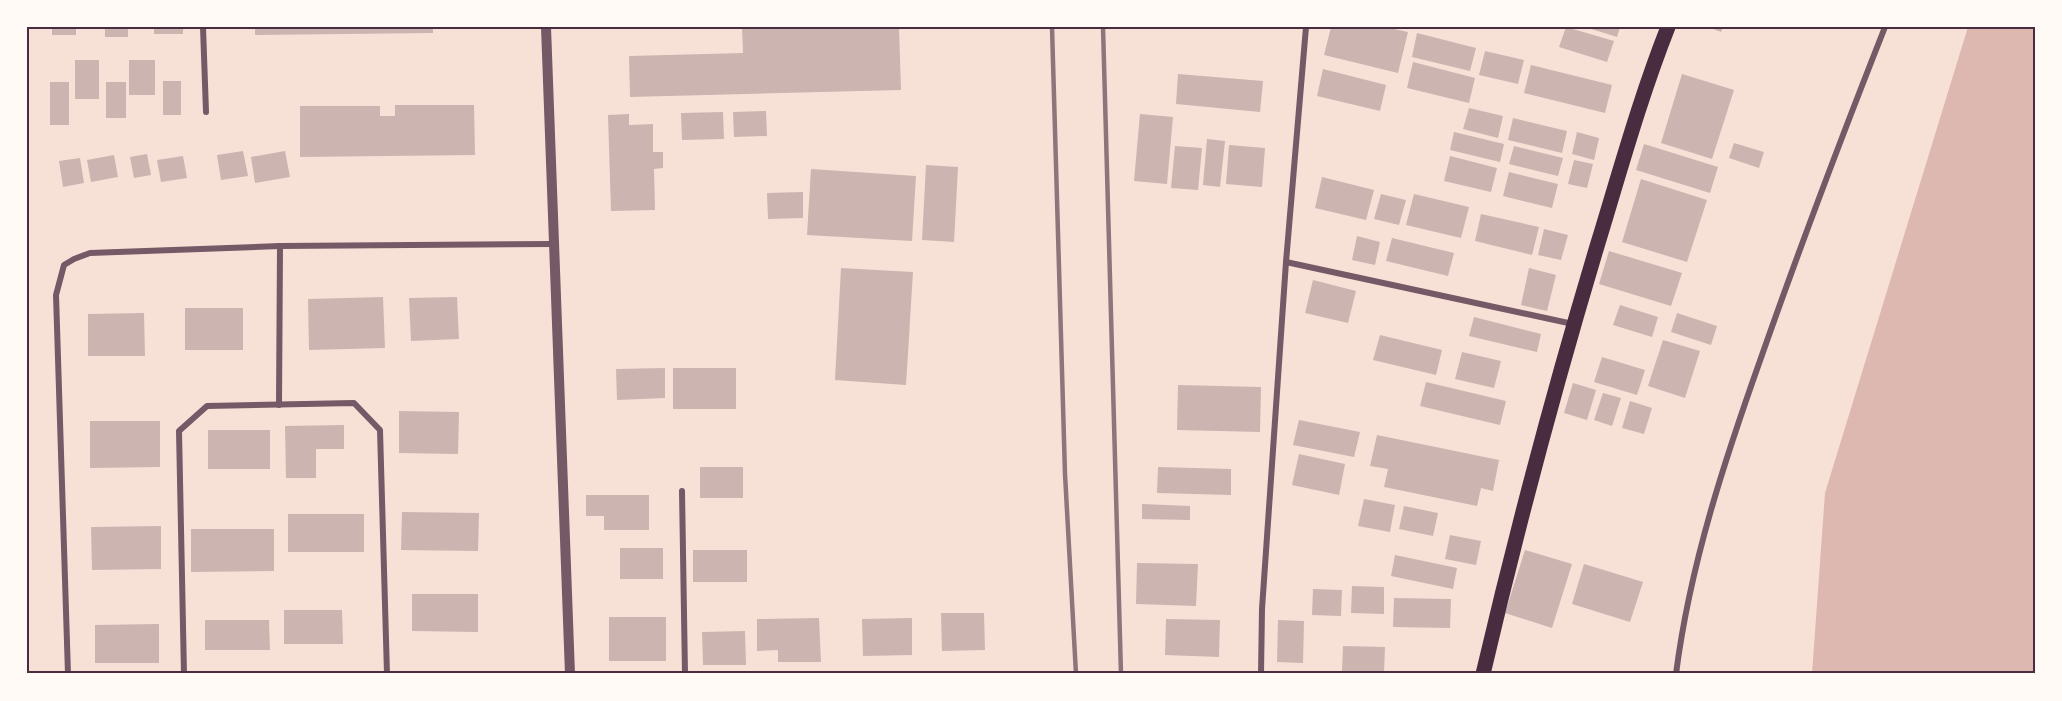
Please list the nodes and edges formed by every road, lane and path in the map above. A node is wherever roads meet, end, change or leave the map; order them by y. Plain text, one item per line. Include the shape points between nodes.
1 (203, 27) edge
2 (546, 27) edge
3 (1306, 27) edge
4 (1668, 27) edge
5 (1885, 27) edge
6 (206, 112) dead end
7 (554, 244) junction
8 (280, 246) junction
9 (1286, 262) junction
10 (1574, 324) junction
11 (279, 405) junction
12 (682, 491) dead end
13 (68, 674) edge
14 (184, 674) edge
15 (387, 674) edge
16 (570, 674) edge
17 (685, 674) edge
18 (1262, 674) edge
19 (1483, 674) edge
20 (1676, 674) edge

1 - 6 street
2 - 7 street
3 - 9 street
4 - 10 main road via 1648,78
5 - 20 street via 1809,220 1723,464 1683,622
7 - 8 street
7 - 16 street
8 - 11 street
8 - 13 street via 90,254 64,265 56,295
9 - 10 street
9 - 18 street via 1262,609
10 - 19 main road via 1509,560
11 - 14 street via 207,406 179,431
11 - 15 street via 354,403 380,430
12 - 17 street

